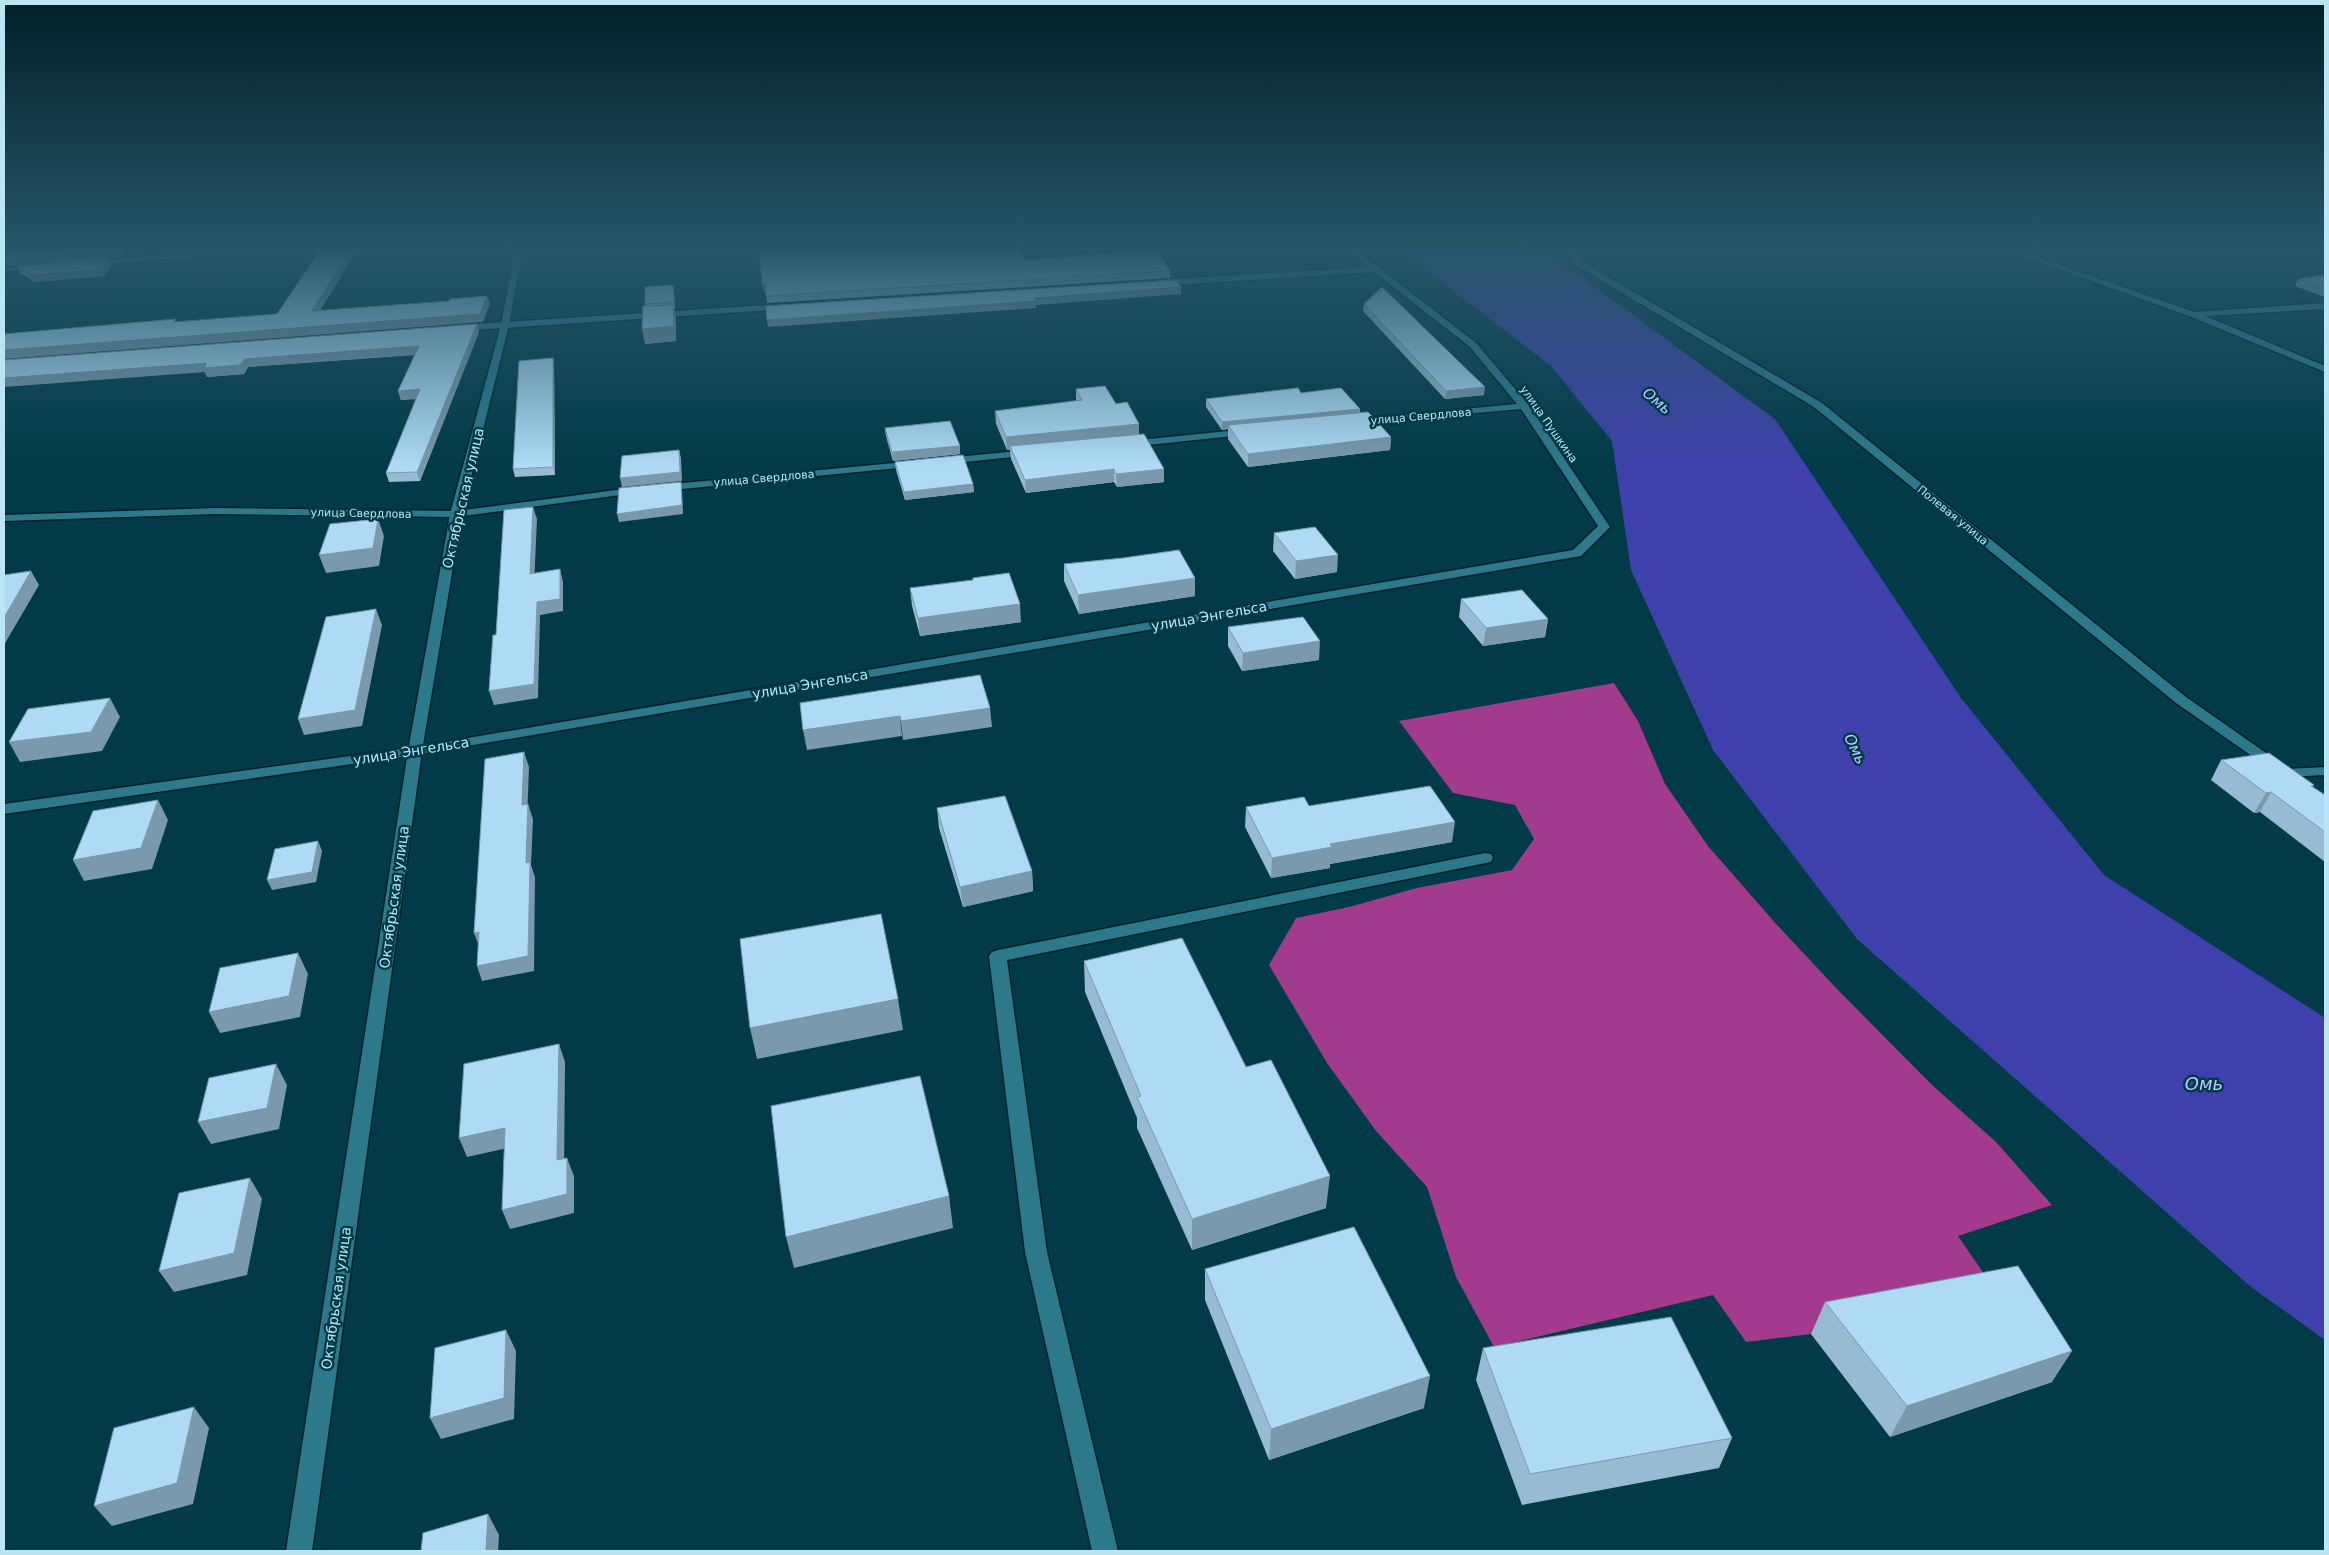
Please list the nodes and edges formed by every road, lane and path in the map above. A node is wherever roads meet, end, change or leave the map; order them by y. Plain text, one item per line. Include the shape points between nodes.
1 (506, 322) edge
2 (557, 322) edge
3 (1443, 322) edge
4 (1677, 322) edge
5 (2210, 322) edge
6 (505, 325) junction
7 (446, 330) edge
8 (2325, 369) edge
9 (1524, 406) junction
10 (1347, 423) edge
11 (1258, 431) edge
12 (1121, 444) edge
13 (1042, 452) edge
14 (456, 514) junction
15 (4, 518) edge
16 (1604, 527) joint
17 (415, 751) junction
18 (2325, 771) edge
19 (2284, 773) junction
20 (2298, 782) edge
21 (4, 809) edge
22 (1485, 858) dead end
23 (299, 1551) edge
24 (1105, 1551) edge

1 - 6 street, Октябрьская улица
2 - 6 street
3 - 9 street, улица Пушкина via 1473,345
4 - 19 street, Полевая улица via 1818,405 2181,700
5 - 8 street
6 - 7 street
6 - 14 street, Октябрьская улица
9 - 10 street, улица Свердлова
9 - 16 street, улица Пушкина
11 - 12 street
13 - 14 street, улица Свердлова via 687,485
14 - 15 street, улица Свердлова via 215,511
14 - 17 street, Октябрьская улица
16 - 17 street, улица Энгельса via 1577,553
17 - 21 street, улица Энгельса
17 - 23 street, Октябрьская улица
18 - 19 street
19 - 20 street, Полевая улица
22 - 24 street via 998,956 1036,1252

